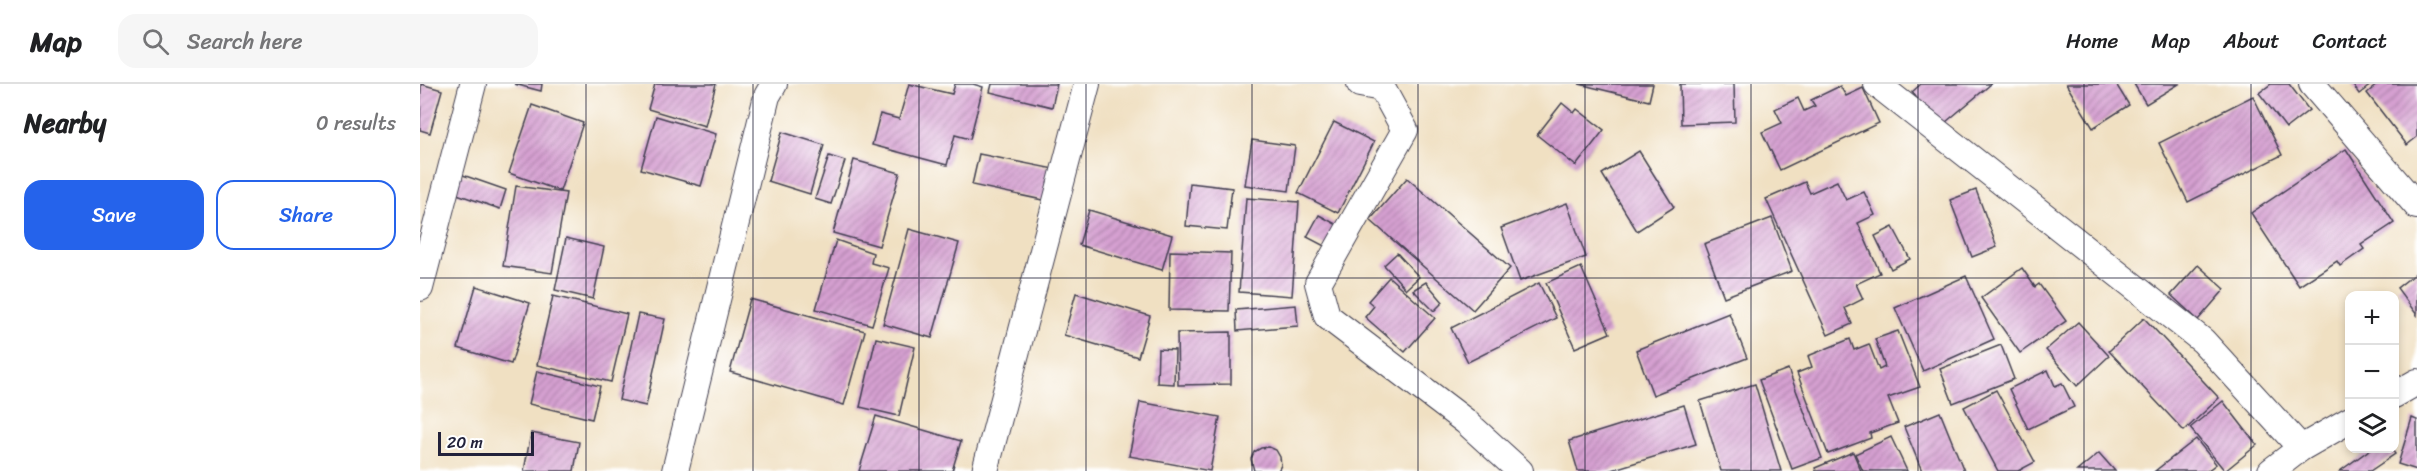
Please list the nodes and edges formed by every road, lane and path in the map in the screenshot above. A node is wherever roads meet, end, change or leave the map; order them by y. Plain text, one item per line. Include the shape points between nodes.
1 (473, 84) edge
2 (774, 84) edge
3 (1087, 84) edge
4 (1360, 84) edge
5 (1877, 84) edge
6 (2312, 84) edge
7 (2417, 206) edge
8 (420, 288) edge
9 (2417, 382) edge
10 (2399, 392) edge
11 (2345, 422) edge
12 (2301, 448) junction
13 (675, 471) edge
14 (985, 471) edge
15 (1520, 471) edge
16 (2271, 471) edge

1 - 8 street
2 - 13 street via 767,96
3 - 14 street
4 - 15 street via 1382,88 1405,130 1318,283 1327,316 1465,421
5 - 12 street via 2203,341
6 - 7 street
9 - 10 street
11 - 12 street
12 - 16 street

